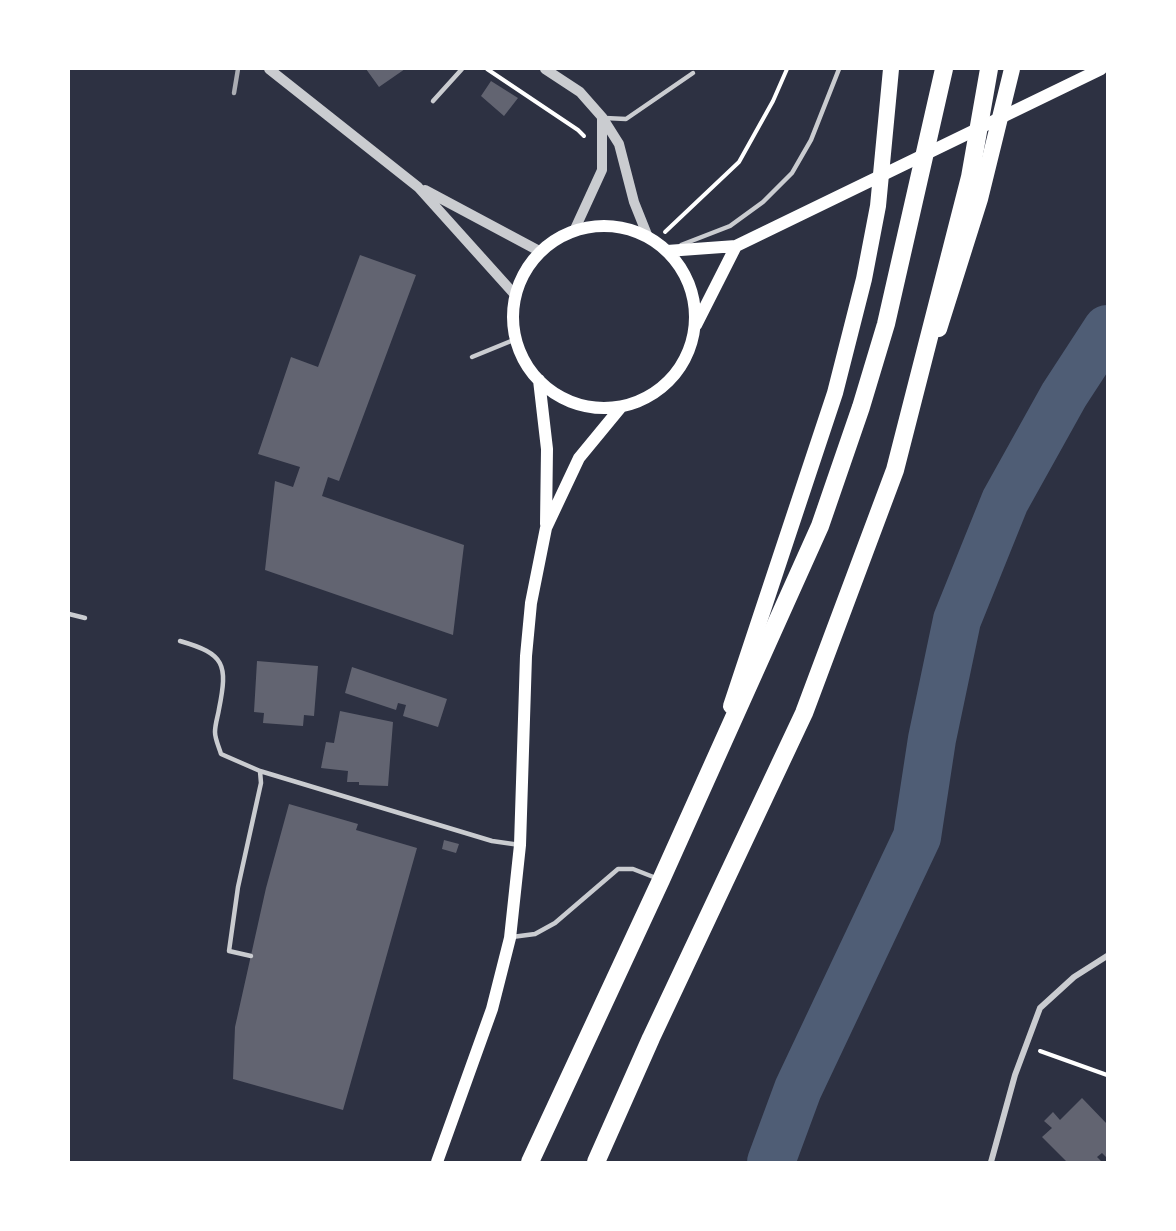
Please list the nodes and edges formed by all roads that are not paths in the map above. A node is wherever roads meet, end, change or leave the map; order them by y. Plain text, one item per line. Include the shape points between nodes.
1 (269, 69) edge
2 (462, 69) edge
3 (545, 69) edge
4 (839, 69) edge
5 (891, 69) edge
6 (944, 69) edge
7 (989, 69) edge
8 (1012, 69) edge
9 (1101, 69) edge
10 (693, 73) dead end
11 (433, 101) dead end
12 (602, 117) junction
13 (418, 187) junction
14 (574, 231) junction
15 (652, 239) junction
16 (736, 246) junction
17 (667, 251) junction
18 (541, 252) junction
19 (516, 296) junction
20 (695, 327) junction
21 (516, 339) junction
22 (472, 357) dead end
23 (539, 380) junction
24 (621, 406) junction
25 (895, 470) junction
26 (546, 528) junction
27 (69, 614) edge
28 (85, 618) dead end
29 (180, 641) dead end
30 (712, 763) junction
31 (260, 771) junction
32 (520, 845) junction
33 (661, 880) junction
34 (510, 938) junction
35 (250, 956) dead end
36 (1107, 957) edge
37 (437, 1162) edge
38 (530, 1162) edge
39 (596, 1162) edge
40 (991, 1162) edge

1 - 13 street
2 - 11 lane
3 - 12 street via 580,92
4 - 17 lane via 811,140 792,173 763,202 730,226
5 - 30 highway via 879,206 835,393
6 - 30 highway via 886,324 857,417 820,525
7 - 25 highway via 970,177
8 - 25 highway via 980,199
9 - 16 main road
10 - 12 lane via 626,119
12 - 14 street via 602,170
12 - 15 street via 620,144 634,202
13 - 18 street
13 - 19 street
14 - 15 main road via 612,227
14 - 18 main road
15 - 17 main road
16 - 17 main road
16 - 20 main road
17 - 20 main road via 684,273 694,299
18 - 19 main road via 521,280
19 - 21 main road
20 - 24 main road via 678,370 663,387
21 - 22 lane
21 - 23 main road
23 - 24 main road via 568,401 603,408
23 - 26 main road via 547,449
24 - 26 main road via 579,458
25 - 39 highway via 804,713
26 - 32 main road via 531,603 526,656
27 - 28 lane
29 - 31 lane via 203,648 221,664 225,682 215,732 221,754
30 - 33 highway
31 - 32 lane via 492,841
31 - 35 lane via 261,783 238,887 229,951
32 - 34 main road
33 - 34 lane via 633,869 618,869 555,923 535,934
33 - 38 highway
34 - 37 main road via 492,1010
36 - 40 street via 1074,977 1040,1008 1015,1075

